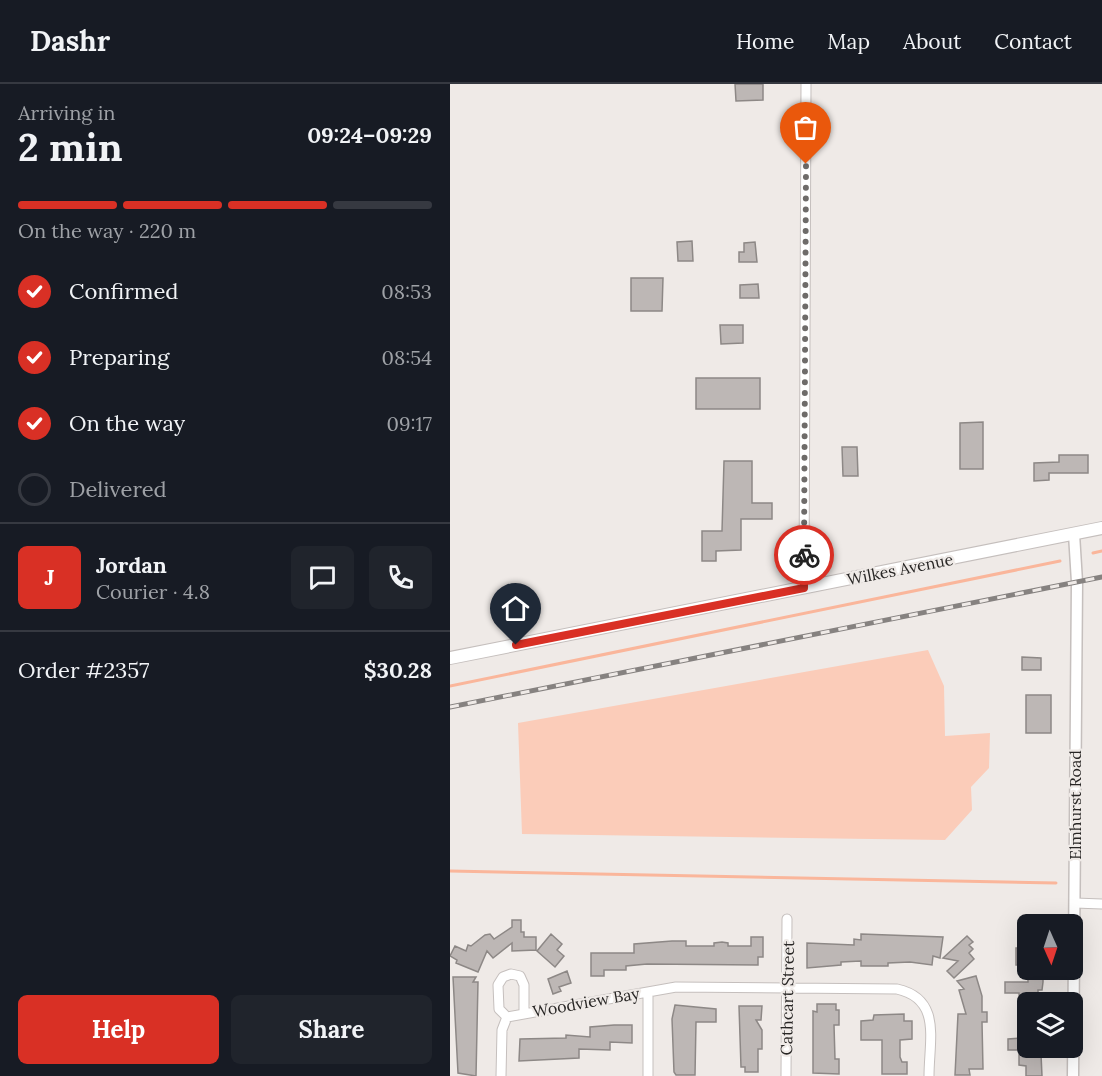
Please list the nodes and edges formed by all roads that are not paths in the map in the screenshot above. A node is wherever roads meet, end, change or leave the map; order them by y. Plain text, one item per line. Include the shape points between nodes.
1 (806, 84) edge
2 (1102, 528) edge
3 (1074, 534) junction
4 (804, 588) junction
5 (450, 658) edge
6 (1075, 903) junction
7 (1102, 904) edge
8 (787, 919) dead end
9 (787, 988) junction
10 (648, 992) junction
11 (525, 1013) junction
12 (507, 1017) junction
13 (501, 1076) edge
14 (648, 1076) edge
15 (786, 1076) edge
16 (929, 1076) edge
17 (1073, 1076) edge

1 - 4 street
2 - 3 main road, Wilkes Avenue
3 - 4 main road, Wilkes Avenue
3 - 6 street, Elmhurst Road
4 - 5 main road, Wilkes Avenue
6 - 7 street
6 - 17 street, Elmhurst Road
8 - 9 street, Cathcart Street
9 - 10 street, Woodview Bay via 676,987
9 - 15 street, Cathcart Street
9 - 16 street, Woodview Bay via 897,989 914,993 927,1006
10 - 11 street, Woodview Bay
10 - 14 street, Woodview Bay
11 - 12 street, Woodview Bay
11 - 12 street, Woodview Bay via 524,985 520,976 511,974 503,976 498,985 499,1009
12 - 13 street, Woodview Bay via 502,1030

